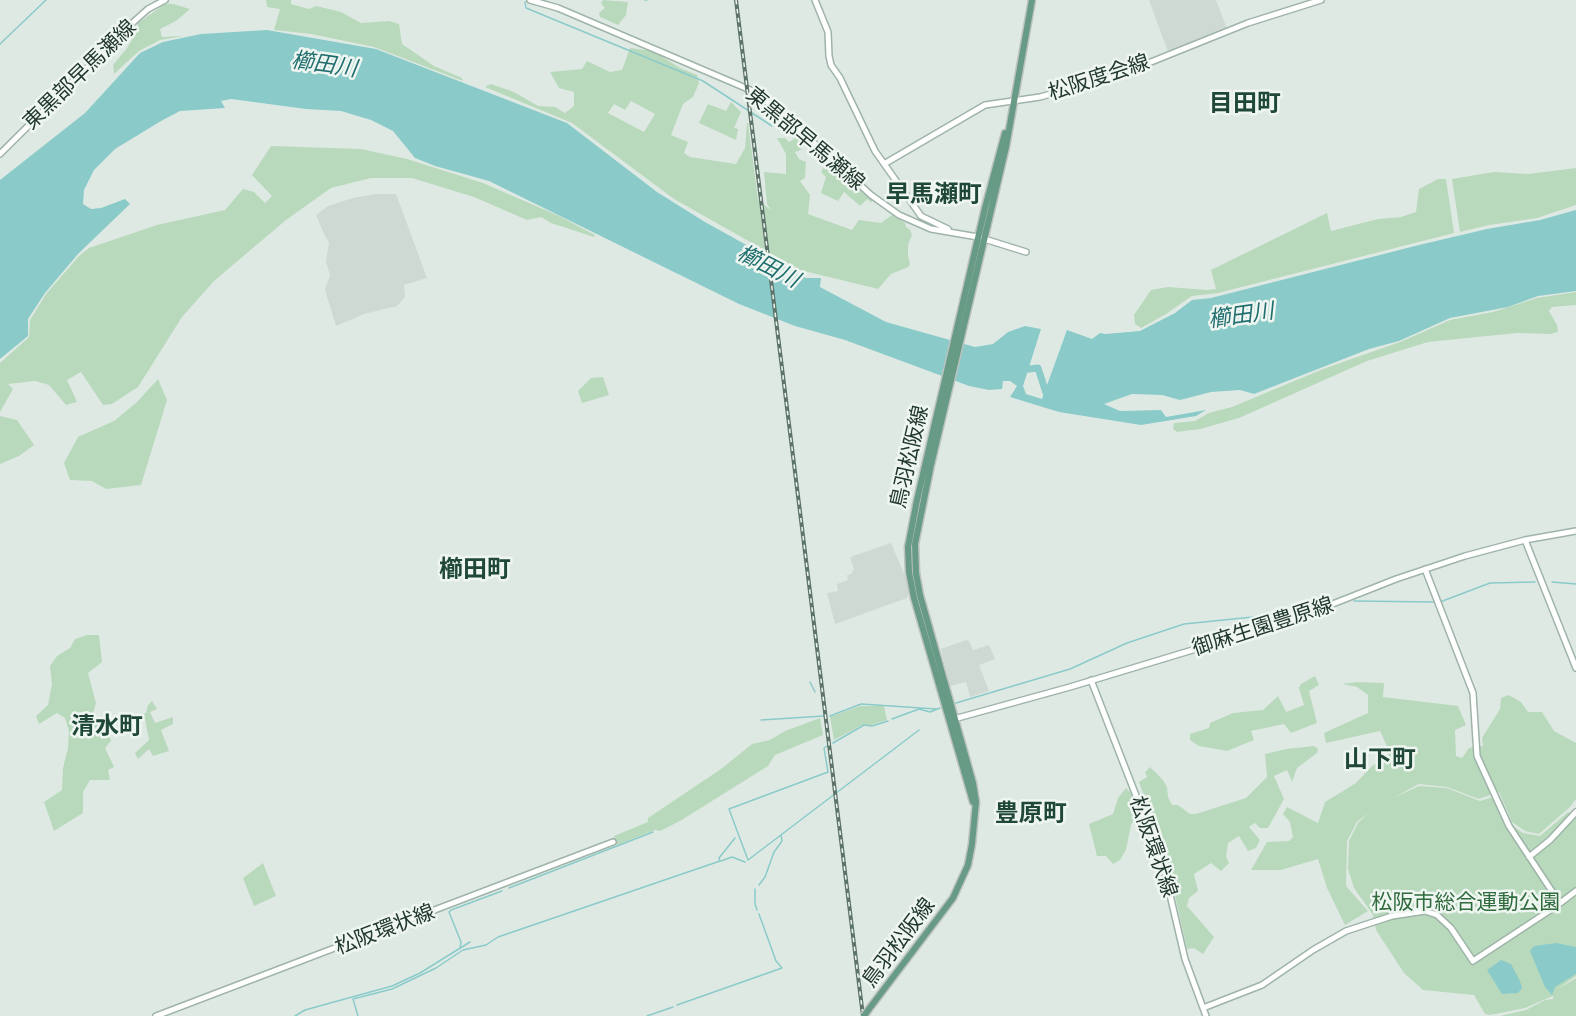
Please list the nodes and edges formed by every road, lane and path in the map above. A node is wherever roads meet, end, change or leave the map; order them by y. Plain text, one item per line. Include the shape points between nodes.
1 (165, 0) edge
2 (530, 0) edge
3 (815, 0) edge
4 (1032, 0) edge
5 (1321, 0) edge
6 (1014, 101) junction
7 (0, 154) edge
8 (884, 164) junction
9 (958, 233) junction
10 (981, 241) junction
11 (1026, 252) dead end
12 (1576, 531) edge
13 (1525, 540) junction
14 (1425, 569) junction
15 (1576, 668) edge
16 (1091, 680) junction
17 (952, 719) junction
18 (1576, 812) edge
19 (614, 843) dead end
20 (1529, 857) junction
21 (1576, 891) edge
22 (1559, 903) junction
23 (1203, 1008) junction
24 (156, 1016) edge
25 (864, 1016) edge
26 (1206, 1016) edge

1 - 7 main road, 東黒部早馬瀬線 via 129,26
2 - 9 main road, 東黒部早馬瀬線 via 558,8 749,89 891,210 926,227
3 - 8 main road via 828,32 831,65
4 - 6 main road, 鳥羽松阪線
5 - 6 main road, 松阪度会線 via 1114,75 1049,95
6 - 8 main road, 松阪度会線 via 981,107
6 - 10 main road, 鳥羽松阪線
8 - 9 main road via 921,216
9 - 10 main road, 東黒部早馬瀬線
10 - 11 main road, 東黒部早馬瀬線
10 - 17 main road, 鳥羽松阪線 via 911,526 909,554 914,598
12 - 13 main road, 御麻生園豊原線
13 - 14 main road, 御麻生園豊原線
13 - 15 main road
14 - 16 main road, 御麻生園豊原線 via 1292,620
14 - 20 main road via 1473,693 1476,752 1509,826
16 - 17 main road, 御麻生園豊原線
16 - 23 main road, 松阪環状線 via 1163,865 1185,960
17 - 25 main road, 鳥羽松阪線, bridge via 975,820 971,853 953,898
18 - 20 main road
19 - 24 main road, 松阪環状線
20 - 22 main road
21 - 22 main road
22 - 23 main road via 1473,961 1451,928 1437,915 1425,911 1378,919 1332,938 1250,991
23 - 26 main road, 松阪環状線

